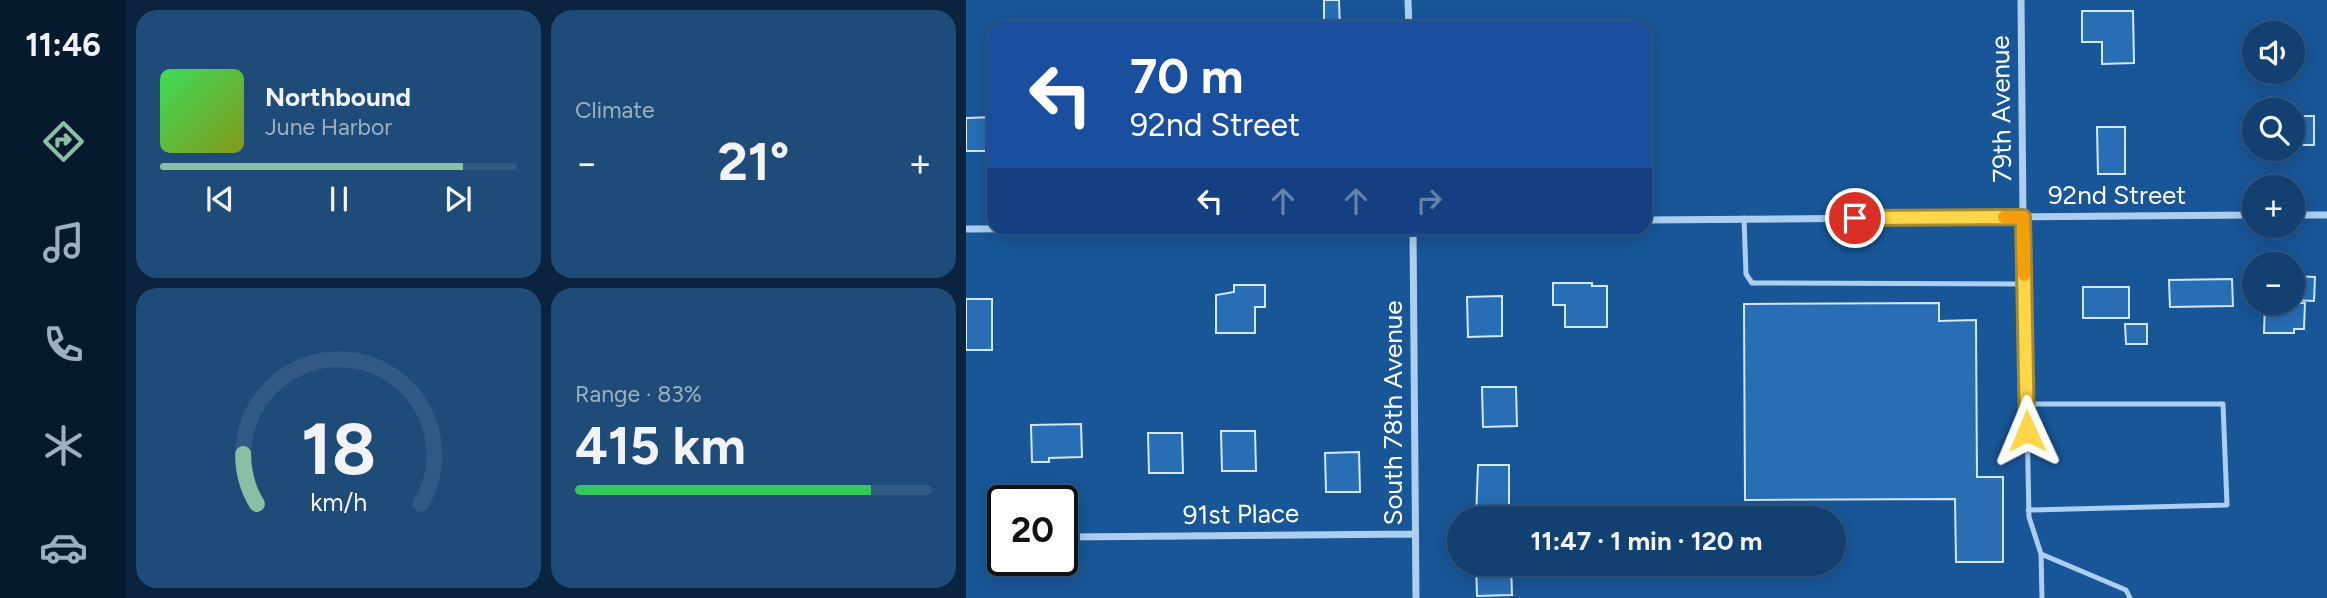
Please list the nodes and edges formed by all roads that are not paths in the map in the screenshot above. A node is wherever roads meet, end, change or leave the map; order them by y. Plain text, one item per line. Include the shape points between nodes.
1 (1409, 0) edge
2 (2021, 0) edge
3 (1409, 21) edge
4 (2242, 215) edge
5 (2305, 215) edge
6 (2327, 215) edge
7 (2023, 217) junction
8 (1744, 218) junction
9 (1652, 220) edge
10 (966, 229) edge
11 (987, 229) edge
12 (1413, 235) edge
13 (2024, 284) junction
14 (2026, 404) junction
15 (2028, 510) junction
16 (1415, 534) junction
17 (1078, 537) edge
18 (2041, 554) junction
19 (1416, 598) edge
20 (2042, 598) edge
21 (2130, 598) edge

1 - 3 street
2 - 7 street, 79th Avenue
4 - 7 street, 92nd Street
5 - 6 street
7 - 8 street, 92nd Street
7 - 13 lane
8 - 9 street, 92nd Street
8 - 13 lane via 1746,274 1752,284
10 - 11 street
12 - 16 street, South 78th Avenue
13 - 14 lane
14 - 15 lane
14 - 15 lane via 2223,404 2227,505
15 - 18 lane
16 - 17 street, 91st Place
16 - 19 street, South 78th Avenue
18 - 20 lane
18 - 21 lane via 2126,590

